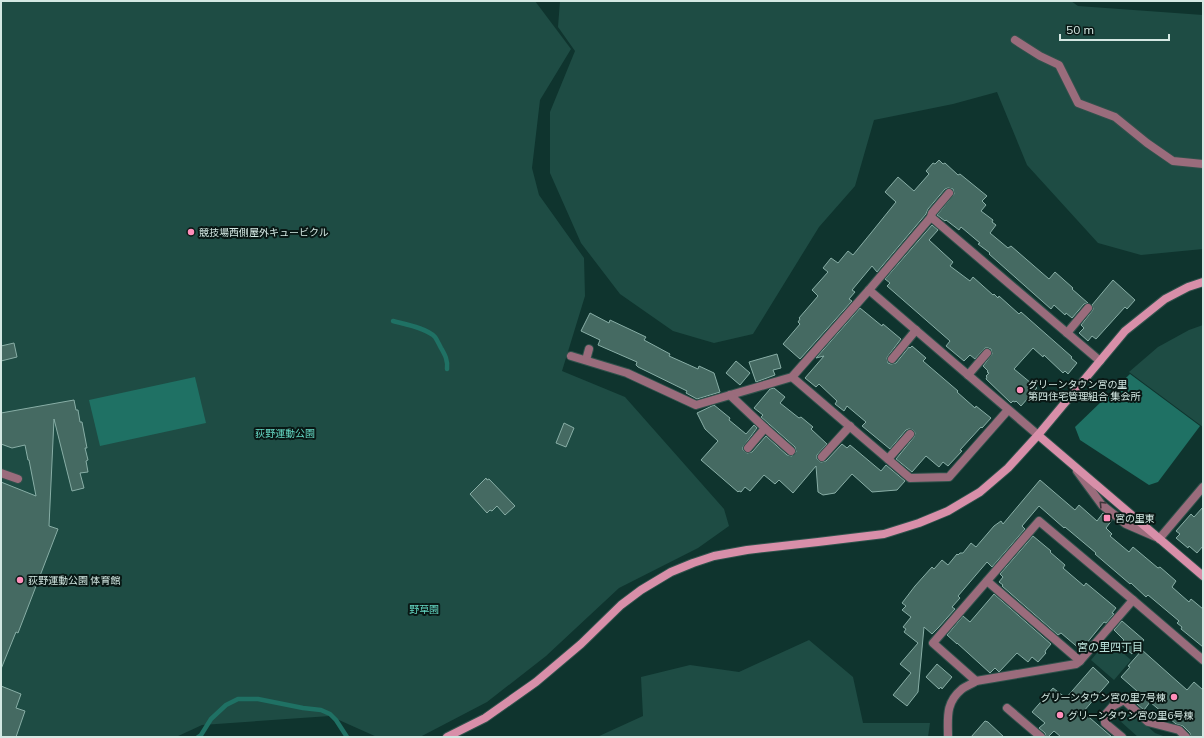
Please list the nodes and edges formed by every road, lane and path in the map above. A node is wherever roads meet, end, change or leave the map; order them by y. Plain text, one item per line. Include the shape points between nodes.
1 (1015, 40) dead end
2 (1203, 164) edge
3 (949, 193) dead end
4 (931, 217) junction
5 (1203, 282) edge
6 (869, 290) junction
7 (1088, 308) dead end
8 (916, 330) junction
9 (1067, 333) junction
10 (589, 349) dead end
11 (987, 353) dead end
12 (571, 356) dead end
13 (892, 359) dead end
14 (586, 360) junction
15 (1100, 360) junction
16 (968, 375) junction
17 (792, 377) junction
18 (730, 395) junction
19 (1008, 410) junction
20 (850, 426) junction
21 (765, 428) junction
22 (910, 434) dead end
23 (1038, 435) junction
24 (748, 448) dead end
25 (791, 451) dead end
26 (822, 457) dead end
27 (888, 460) junction
28 (1, 473) edge
29 (18, 480) dead end
30 (1203, 487) edge
31 (1159, 538) junction
32 (1203, 576) edge
33 (987, 580) junction
34 (1133, 600) junction
35 (1203, 660) edge
36 (1080, 661) junction
37 (976, 681) junction
38 (1007, 708) dead end
39 (447, 737) edge
40 (948, 737) edge
41 (1041, 737) edge
42 (1122, 737) edge
43 (1186, 737) edge

1 - 2 street via 1059,65 1078,103 1115,117 1173,161
3 - 4 street
4 - 6 street
4 - 9 street
5 - 15 street via 1165,299 1125,332
6 - 8 street
6 - 17 street
7 - 9 street
8 - 13 street
8 - 16 street
9 - 15 street
10 - 14 street
11 - 16 street
12 - 14 street
14 - 18 street via 627,373 696,405
15 - 23 street
16 - 19 street
17 - 18 street
17 - 20 street
18 - 21 street
19 - 23 street
19 - 27 street via 949,477 910,478
20 - 26 street
20 - 27 street
21 - 24 street
21 - 25 street
22 - 27 street
23 - 31 street
23 - 39 street via 1008,468 980,492 948,511 920,523 884,534 714,556 671,572 621,605 581,644 536,682 485,718
28 - 29 street
30 - 31 street
31 - 32 street
33 - 34 street via 1039,521
33 - 36 street
33 - 37 street via 933,643
34 - 35 street
34 - 36 street
36 - 37 street via 1076,664
37 - 40 street via 962,689 951,702
38 - 41 street
42 - 43 street via 1105,723 1105,715 1113,706 1124,700 1148,722 1179,730

